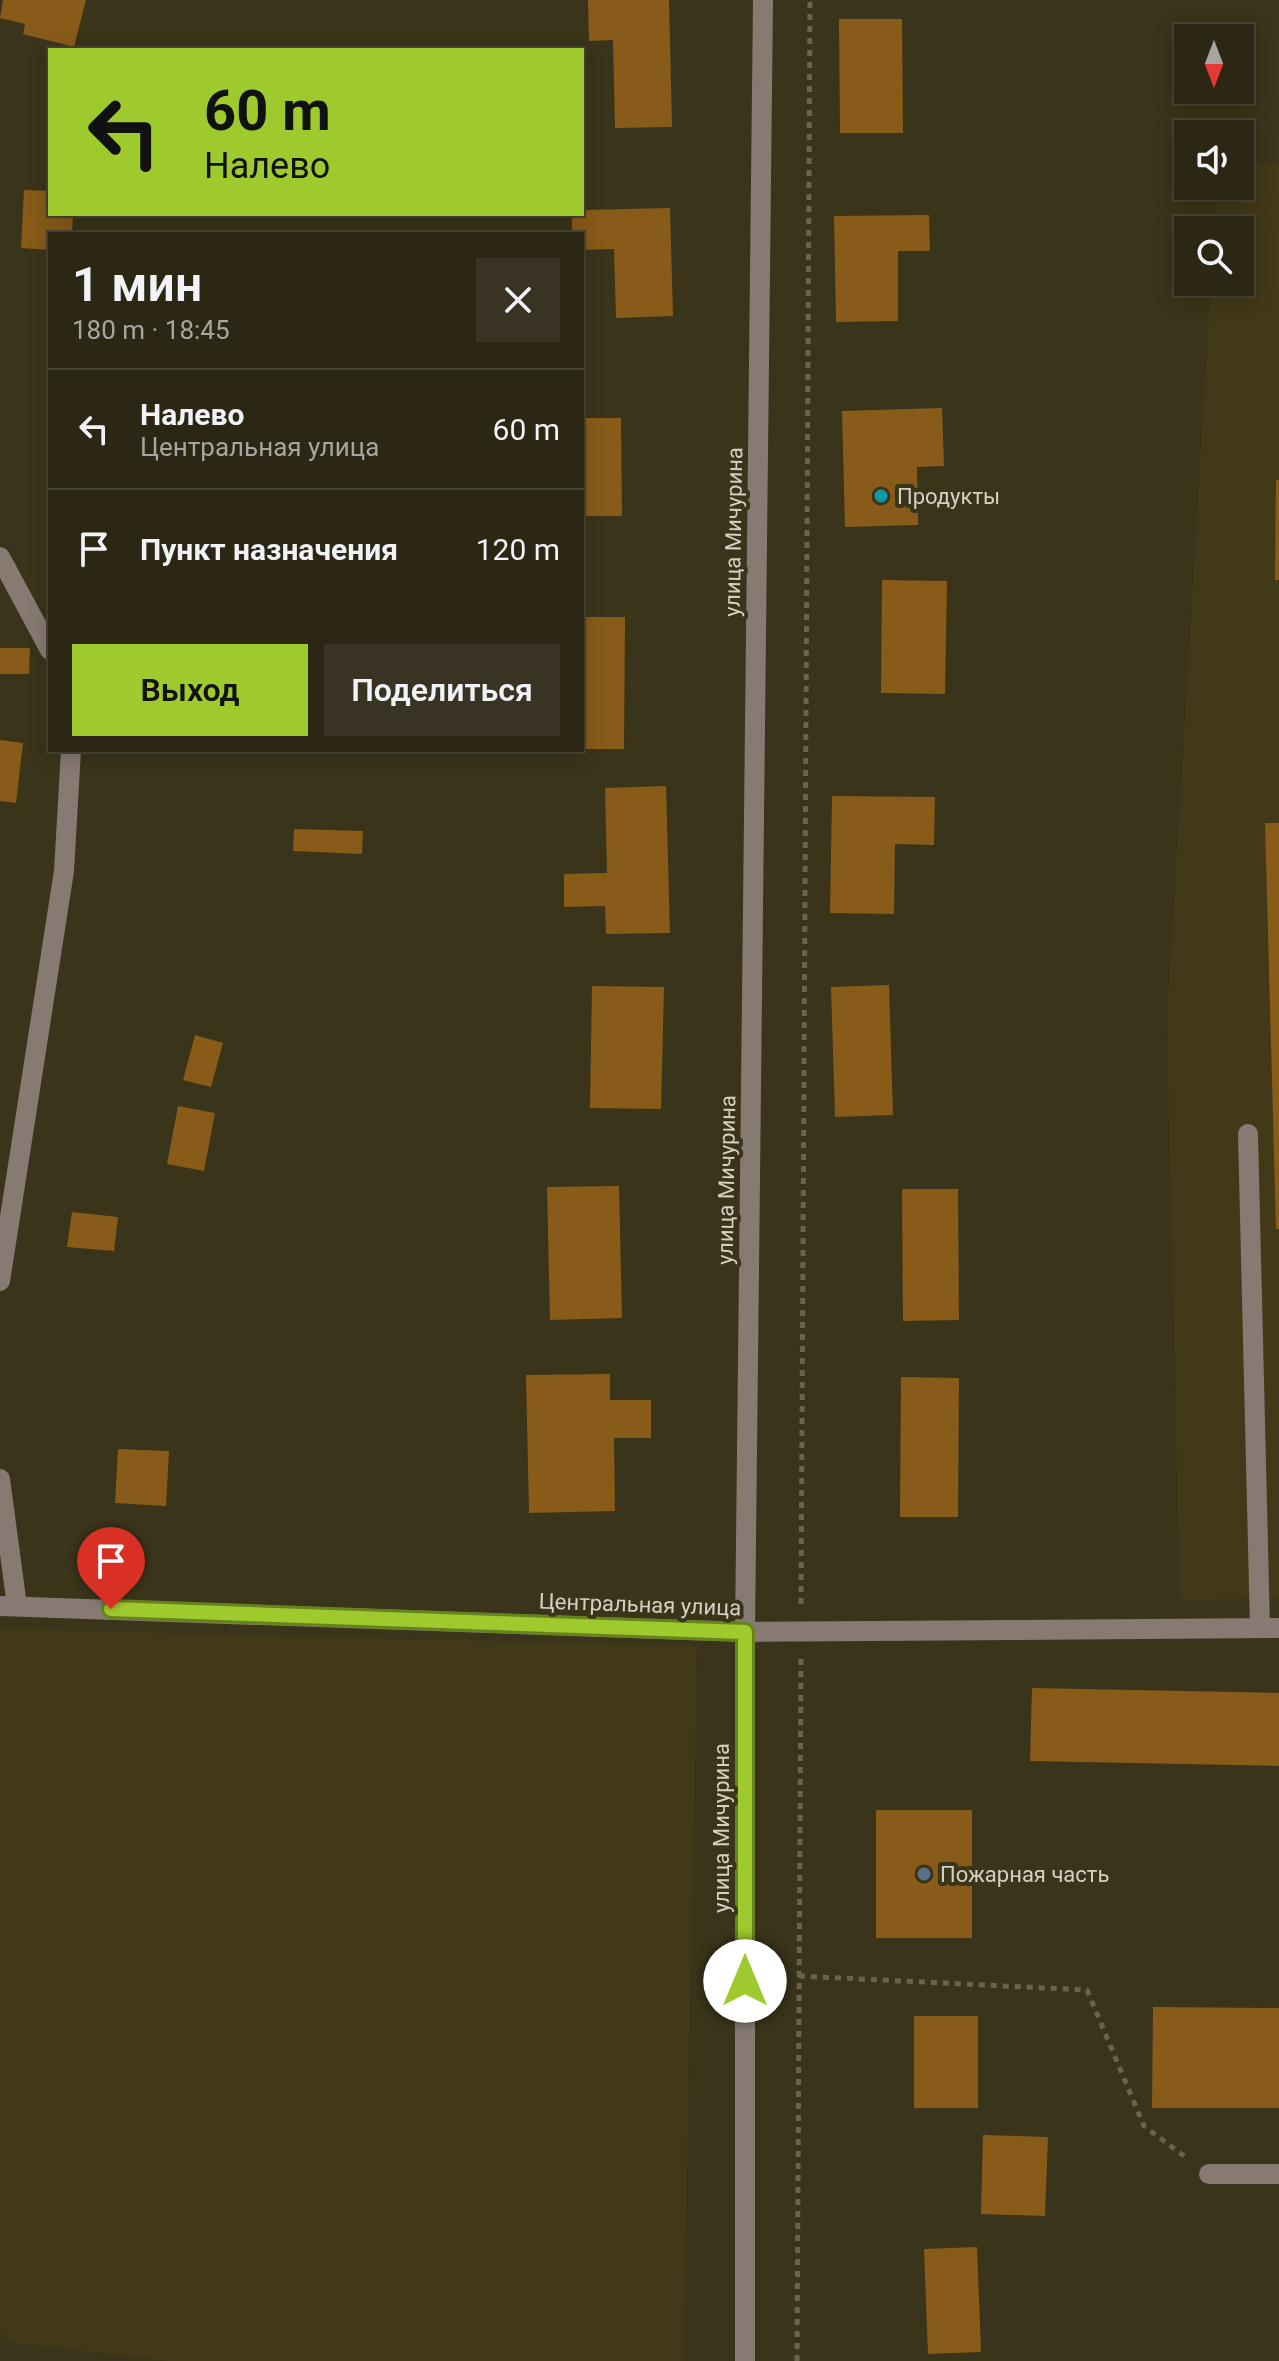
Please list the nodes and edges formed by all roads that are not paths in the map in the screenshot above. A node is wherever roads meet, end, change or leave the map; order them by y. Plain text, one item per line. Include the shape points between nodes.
1 (763, 0) edge
2 (0, 557) edge
3 (48, 646) edge
4 (71, 752) edge
5 (1248, 1134) dead end
6 (0, 1281) edge
7 (0, 1479) edge
8 (8, 1606) edge
9 (1269, 1628) edge
10 (745, 1632) junction
11 (1209, 2174) road end
12 (1279, 2174) edge
13 (745, 2361) edge

1 - 10 street, улица Мичурина
2 - 3 street
4 - 6 street via 64,871
5 - 9 street
7 - 8 street
8 - 10 street, Центральная улица
9 - 10 street, Центральная улица
10 - 13 street, улица Мичурина
11 - 12 street

